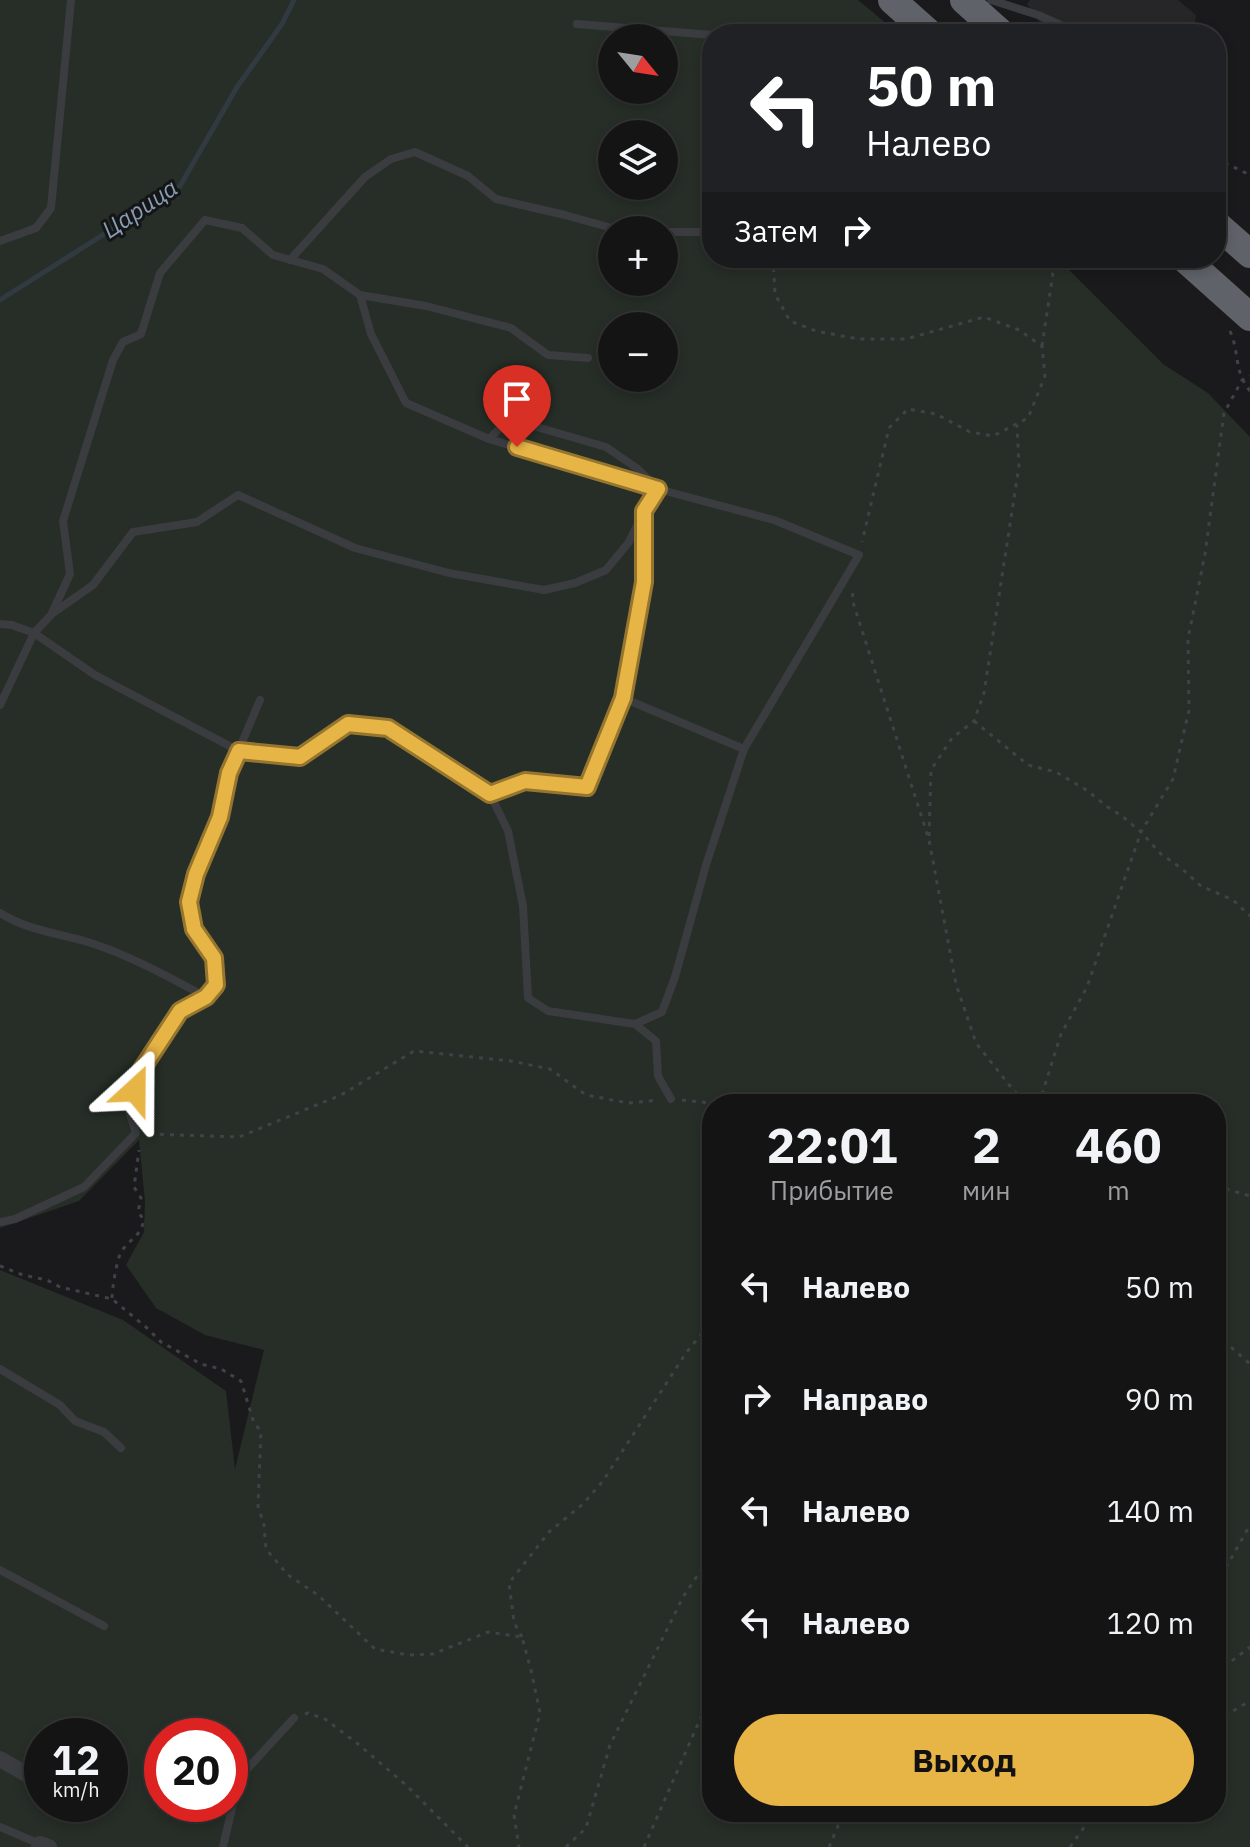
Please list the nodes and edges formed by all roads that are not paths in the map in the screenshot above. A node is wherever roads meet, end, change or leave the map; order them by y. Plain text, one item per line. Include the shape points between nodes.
1 (71, 0) edge
2 (892, 0) edge
3 (964, 0) edge
4 (991, 0) edge
5 (577, 24) dead end
6 (919, 24) edge
7 (991, 24) edge
8 (1058, 24) edge
9 (702, 34) edge
10 (598, 224) edge
11 (1226, 230) edge
12 (678, 232) edge
13 (702, 232) edge
14 (0, 241) edge
15 (1250, 254) edge
16 (290, 260) junction
17 (1193, 268) edge
18 (360, 295) junction
19 (1240, 323) edge
20 (588, 358) dead end
21 (489, 439) junction
22 (658, 489) junction
23 (644, 511) junction
24 (51, 615) junction
25 (0, 624) edge
26 (34, 633) junction
27 (623, 698) junction
28 (260, 700) dead end
29 (0, 705) edge
30 (744, 749) junction
31 (239, 751) junction
32 (490, 794) junction
33 (0, 913) edge
34 (206, 997) junction
35 (635, 1024) junction
36 (671, 1099) road end
37 (0, 1222) edge
38 (0, 1369) edge
39 (121, 1448) dead end
40 (0, 1570) edge
41 (104, 1626) dead end
42 (294, 1718) road end
43 (0, 1759) edge
44 (24, 1773) edge
45 (0, 1827) edge
46 (42, 1846) edge
47 (223, 1847) edge

1 - 14 lane via 51,208 36,228
2 - 6 highway
3 - 7 highway
4 - 8 lane
5 - 9 lane
10 - 16 lane via 496,199 468,176 415,152 391,159 365,177
11 - 15 highway
12 - 13 lane
16 - 18 lane via 323,269
16 - 24 lane via 273,255 242,228 205,220 160,273 141,334 123,342 113,360 63,521 70,574
17 - 19 highway
18 - 20 lane via 511,328 548,355
18 - 21 lane via 371,334 406,403
21 - 22 lane
21 - 22 lane via 516,421 606,447
22 - 23 lane
22 - 30 lane via 774,520 859,555
23 - 24 lane via 629,542 606,570 544,590 449,573 355,548 238,495 197,522 133,532 93,585
23 - 27 lane via 644,582
24 - 26 lane
25 - 26 lane
26 - 29 lane
26 - 31 lane via 95,675
27 - 30 lane
27 - 32 lane via 587,787 525,781
28 - 31 lane
30 - 35 lane via 662,1012
31 - 32 lane via 300,757 348,724 388,728
31 - 34 lane via 189,902 194,929 214,958 216,985
32 - 35 lane via 508,831 523,906 528,998 548,1011
33 - 34 lane via 135,959
34 - 37 lane via 180,1011 142,1069 129,1111 136,1133 84,1187
35 - 36 lane via 656,1041 658,1076
38 - 39 lane via 60,1405 75,1421 104,1432
40 - 41 lane
42 - 47 lane via 239,1778
43 - 44 street
45 - 46 lane

